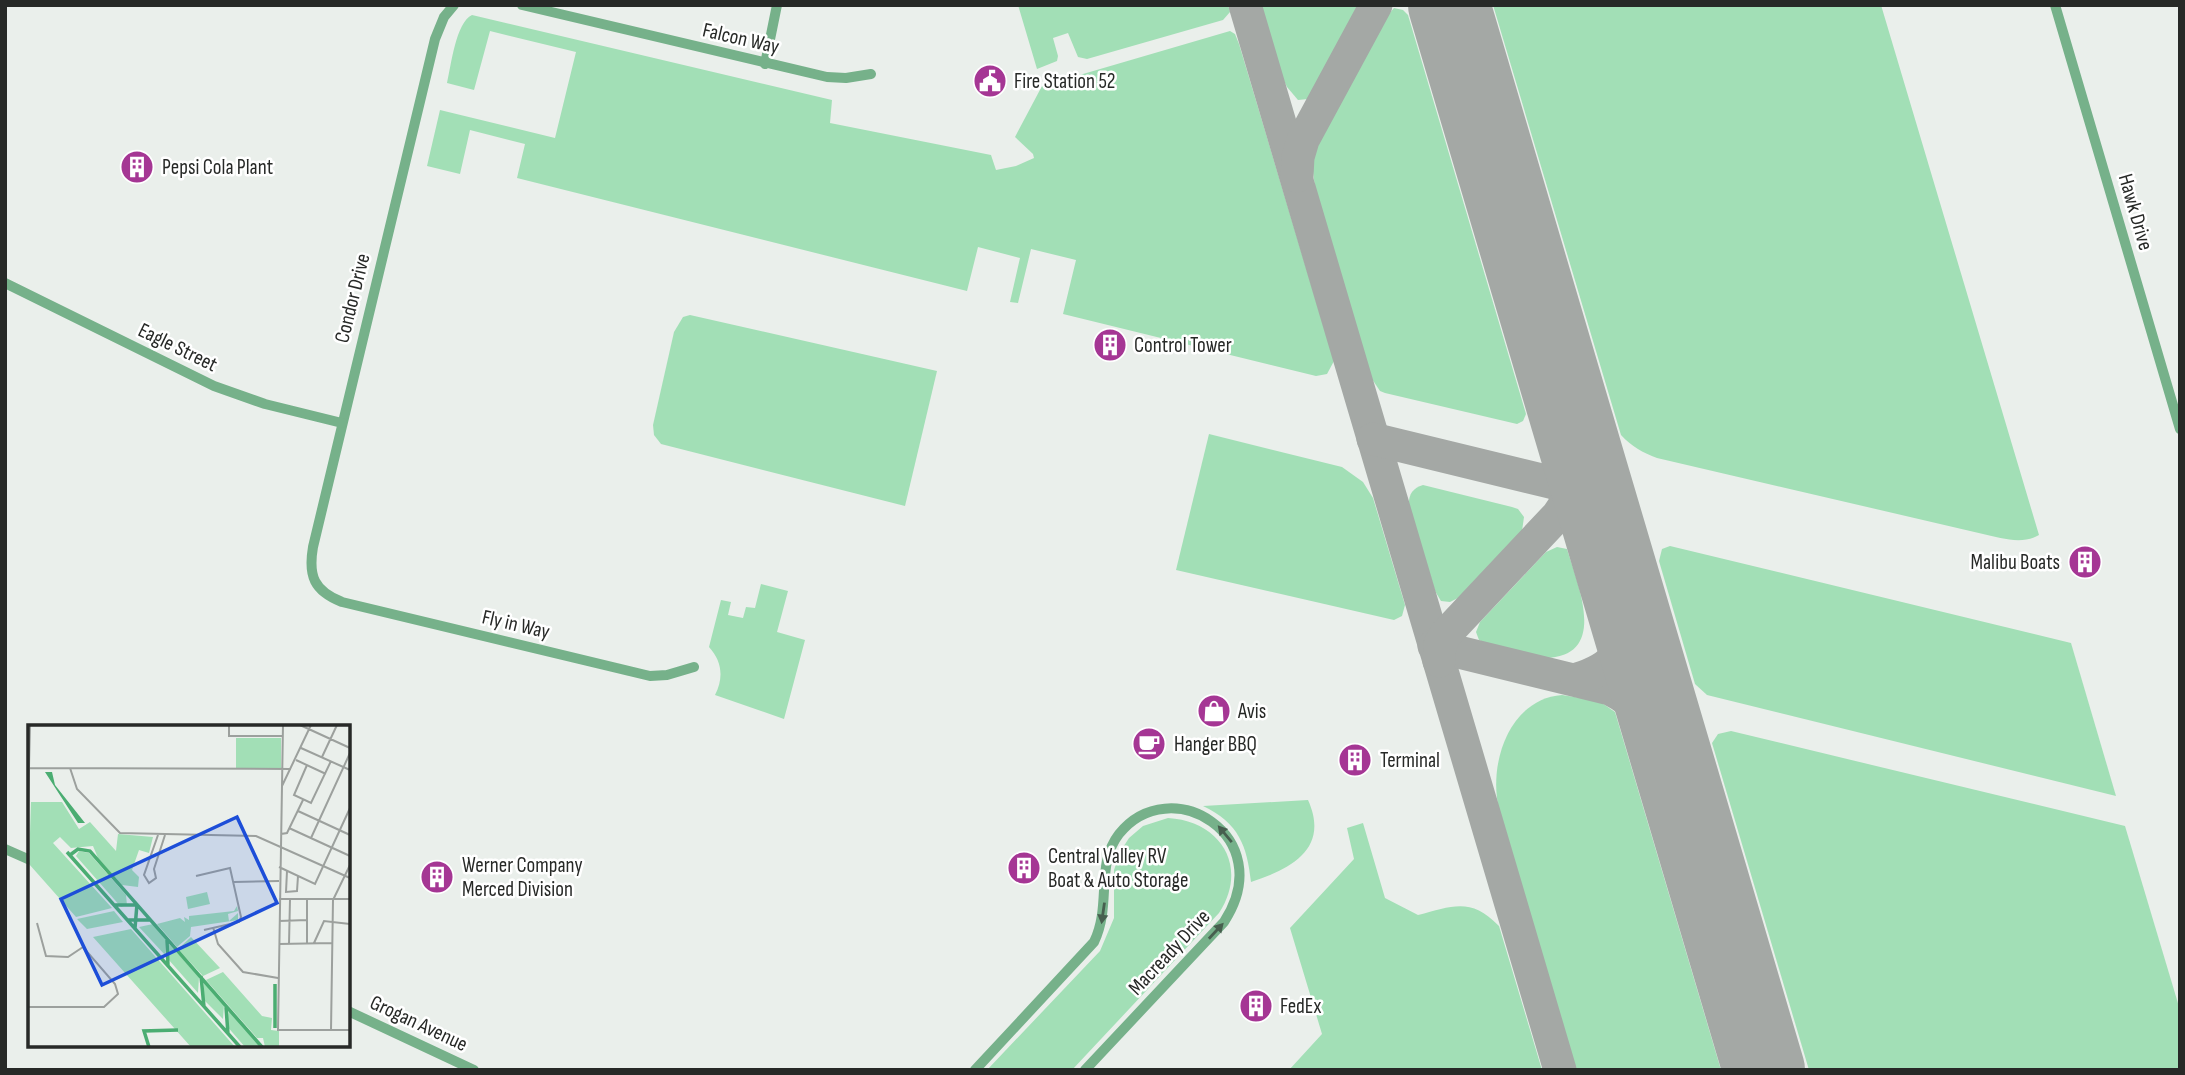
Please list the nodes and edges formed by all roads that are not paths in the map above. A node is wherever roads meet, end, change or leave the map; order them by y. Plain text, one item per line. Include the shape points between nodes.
1 (454, 5) edge
2 (522, 5) edge
3 (777, 5) edge
4 (2055, 5) edge
5 (765, 64) junction
6 (871, 74) dead end
7 (5, 283) edge
8 (342, 423) junction
9 (2180, 429) edge
10 (330, 597) joint
11 (694, 667) dead end
12 (5, 849) edge
13 (28, 859) edge
14 (350, 1012) edge
15 (474, 1070) edge
16 (975, 1070) edge
17 (1085, 1070) edge

1 - 8 street, Condor Drive via 435,39
2 - 5 street, Falcon Way
3 - 5 street
4 - 9 street, Hawk Drive
5 - 6 street, Falcon Way via 827,77
7 - 8 street, Eagle Street via 214,386
8 - 10 street, Condor Drive via 309,567 314,583
10 - 11 street, Fly in Way via 650,676
12 - 13 street
14 - 15 street, Grogan Avenue
17 -> 16 street, Macready Drive via 1231,912 1238,892 1237,851 1209,819 1161,809 1138,817 1120,833 1107,855 1104,911 1094,942

